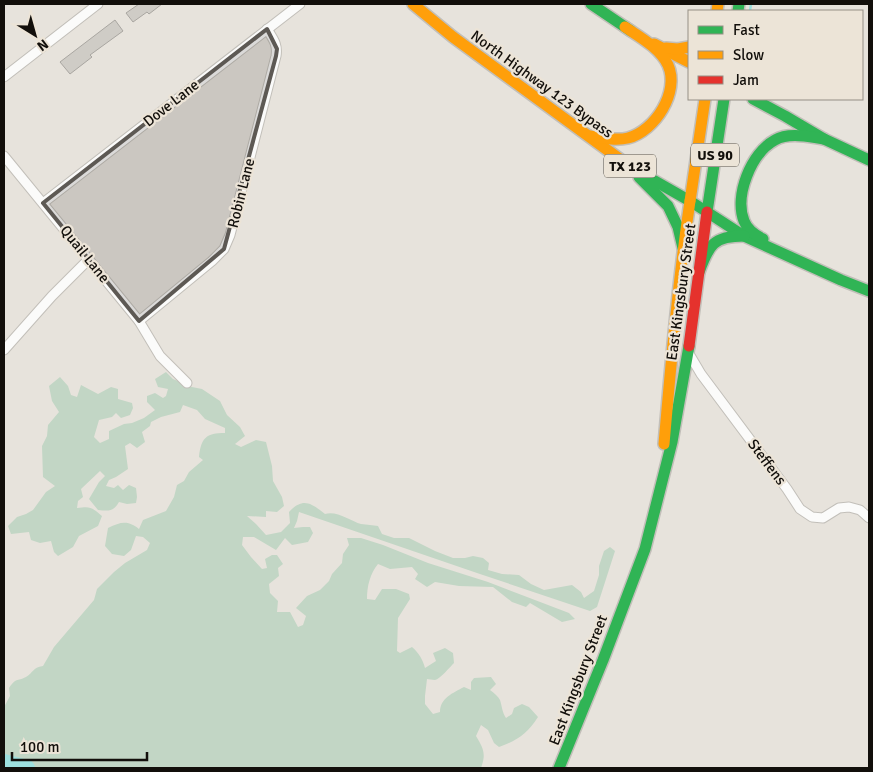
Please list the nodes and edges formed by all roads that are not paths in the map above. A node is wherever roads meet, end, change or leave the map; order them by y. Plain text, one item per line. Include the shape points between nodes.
1 (98, 4) edge
2 (300, 4) edge
3 (413, 4) edge
4 (591, 4) edge
5 (625, 27) junction
6 (267, 29) junction
7 (658, 46) junction
8 (688, 46) edge
9 (688, 61) edge
10 (4, 77) edge
11 (705, 100) edge
12 (724, 100) edge
13 (755, 100) edge
14 (769, 100) edge
15 (785, 116) junction
16 (587, 136) junction
17 (824, 139) junction
18 (4, 156) edge
19 (869, 160) edge
20 (626, 164) junction
21 (690, 201) junction
22 (43, 203) junction
23 (708, 212) junction
24 (744, 236) junction
25 (683, 248) junction
26 (89, 259) junction
27 (804, 264) junction
28 (699, 272) junction
29 (869, 291) edge
30 (139, 321) junction
31 (4, 350) edge
32 (688, 352) junction
33 (186, 383) dead end
34 (661, 489) junction
35 (869, 518) edge
36 (559, 768) edge

1 - 10 street
2 - 6 street, Dove Lane
3 - 16 main road, North Highway 123 Bypass / TX 123
4 - 5 main road
5 - 7 main road
5 - 16 main road via 651,46 669,67 672,84 668,98 654,122 642,132 629,138
6 - 22 street, Dove Lane
6 - 30 street, Robin Lane via 277,48 276,56 224,249
7 - 8 main road via 675,50
7 - 9 main road
11 - 21 main road, East Kingsbury Street / US 90
12 - 23 main road, East Kingsbury Street / US 90
13 - 15 main road
14 - 15 main road
15 - 17 main road
16 - 20 main road, North Highway 123 Bypass / TX 123
17 - 19 main road
17 - 27 main road via 787,136 775,140 756,159 742,188 741,210 753,233
18 - 22 street, Quail Lane
20 - 21 main road, North Highway 123 Bypass / TX 123
20 - 25 main road via 668,206
21 - 23 main road, North Highway 123 Bypass / TX 123
21 - 25 main road, East Kingsbury Street / US 90
22 - 26 street, Quail Lane
23 - 24 main road, North Highway 123 Bypass / TX 123
23 - 28 main road, East Kingsbury Street / US 90
24 - 27 main road, North Highway 123 Bypass / TX 123
24 - 28 main road via 722,237 714,242
25 - 34 main road, East Kingsbury Street / US 90
26 - 30 street, Quail Lane
26 - 31 street
27 - 29 main road, North Highway 123 Bypass / TX 123
28 - 32 main road, East Kingsbury Street / US 90
30 - 33 street, Quail Lane via 160,356
32 - 34 main road, East Kingsbury Street / US 90
32 - 35 street, Steffens via 800,509 812,517 823,518 839,508 849,507 860,510
34 - 36 main road, East Kingsbury Street / US 90 via 645,548

